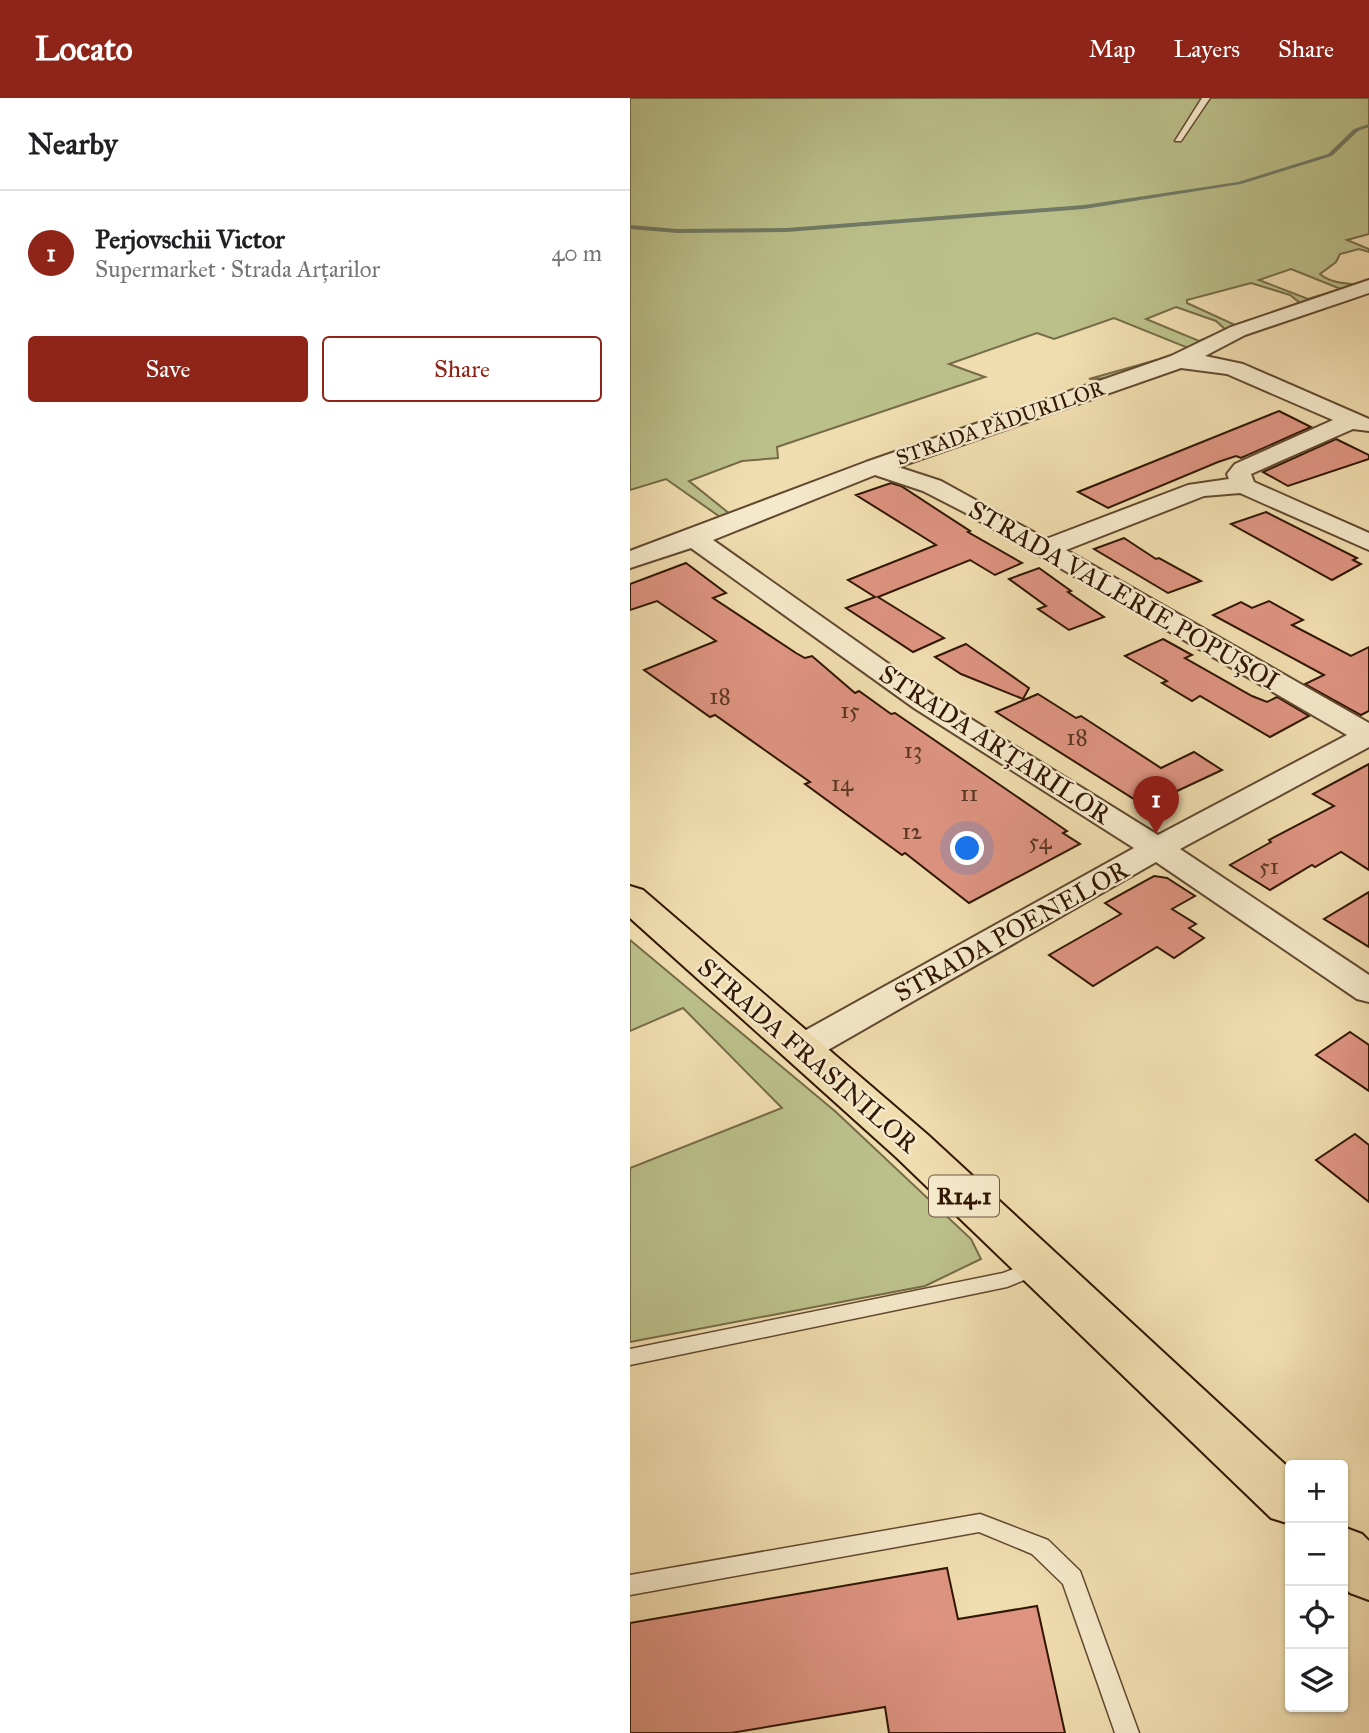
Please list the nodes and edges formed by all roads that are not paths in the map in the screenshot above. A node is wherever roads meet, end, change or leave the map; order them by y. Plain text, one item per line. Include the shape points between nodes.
1 (1206, 98) edge
2 (1178, 139) dead end
3 (1369, 286) edge
4 (1345, 295) junction
5 (1369, 304) edge
6 (1179, 360) junction
7 (1361, 423) edge
8 (874, 467) junction
9 (1244, 486) junction
10 (694, 538) junction
11 (1369, 542) edge
12 (1043, 547) junction
13 (630, 560) edge
14 (1369, 735) edge
15 (1157, 848) junction
16 (630, 898) edge
17 (1369, 991) edge
18 (801, 1049) junction
19 (1039, 1266) junction
20 (630, 1357) edge
21 (1285, 1497) edge
22 (1348, 1556) edge
23 (1369, 1576) edge
24 (630, 1586) edge
25 (1127, 1733) edge

1 - 2 lane
3 - 4 street, STRADA PĂDURILOR
4 - 5 street
4 - 6 street, STRADA PĂDURILOR via 1238,331
6 - 7 street via 1235,369
6 - 8 street, STRADA PĂDURILOR
7 - 9 street via 1243,469 1239,474
8 - 10 street, STRADA PĂDURILOR
8 - 12 street, STRADA VALERIE POPUȘOI via 932,486
9 - 11 street
9 - 12 street via 1196,490
10 - 13 street, STRADA PĂDURILOR
10 - 15 street, STRADA ARȚARILOR via 924,702
12 - 14 street, STRADA VALERIE POPUȘOI
14 - 15 street, STRADA POENELOR
15 - 17 street, STRADA ARȚARILOR
15 - 18 street, STRADA POENELOR
16 - 18 main road, STRADA FRASINILOR / R14.1
18 - 19 main road, STRADA FRASINILOR / R14.1
19 - 20 lane via 1007,1280
19 - 21 main road, STRADA FRASINILOR / R14.1
22 - 23 main road
24 - 25 lane via 981,1523 1040,1547 1072,1578

